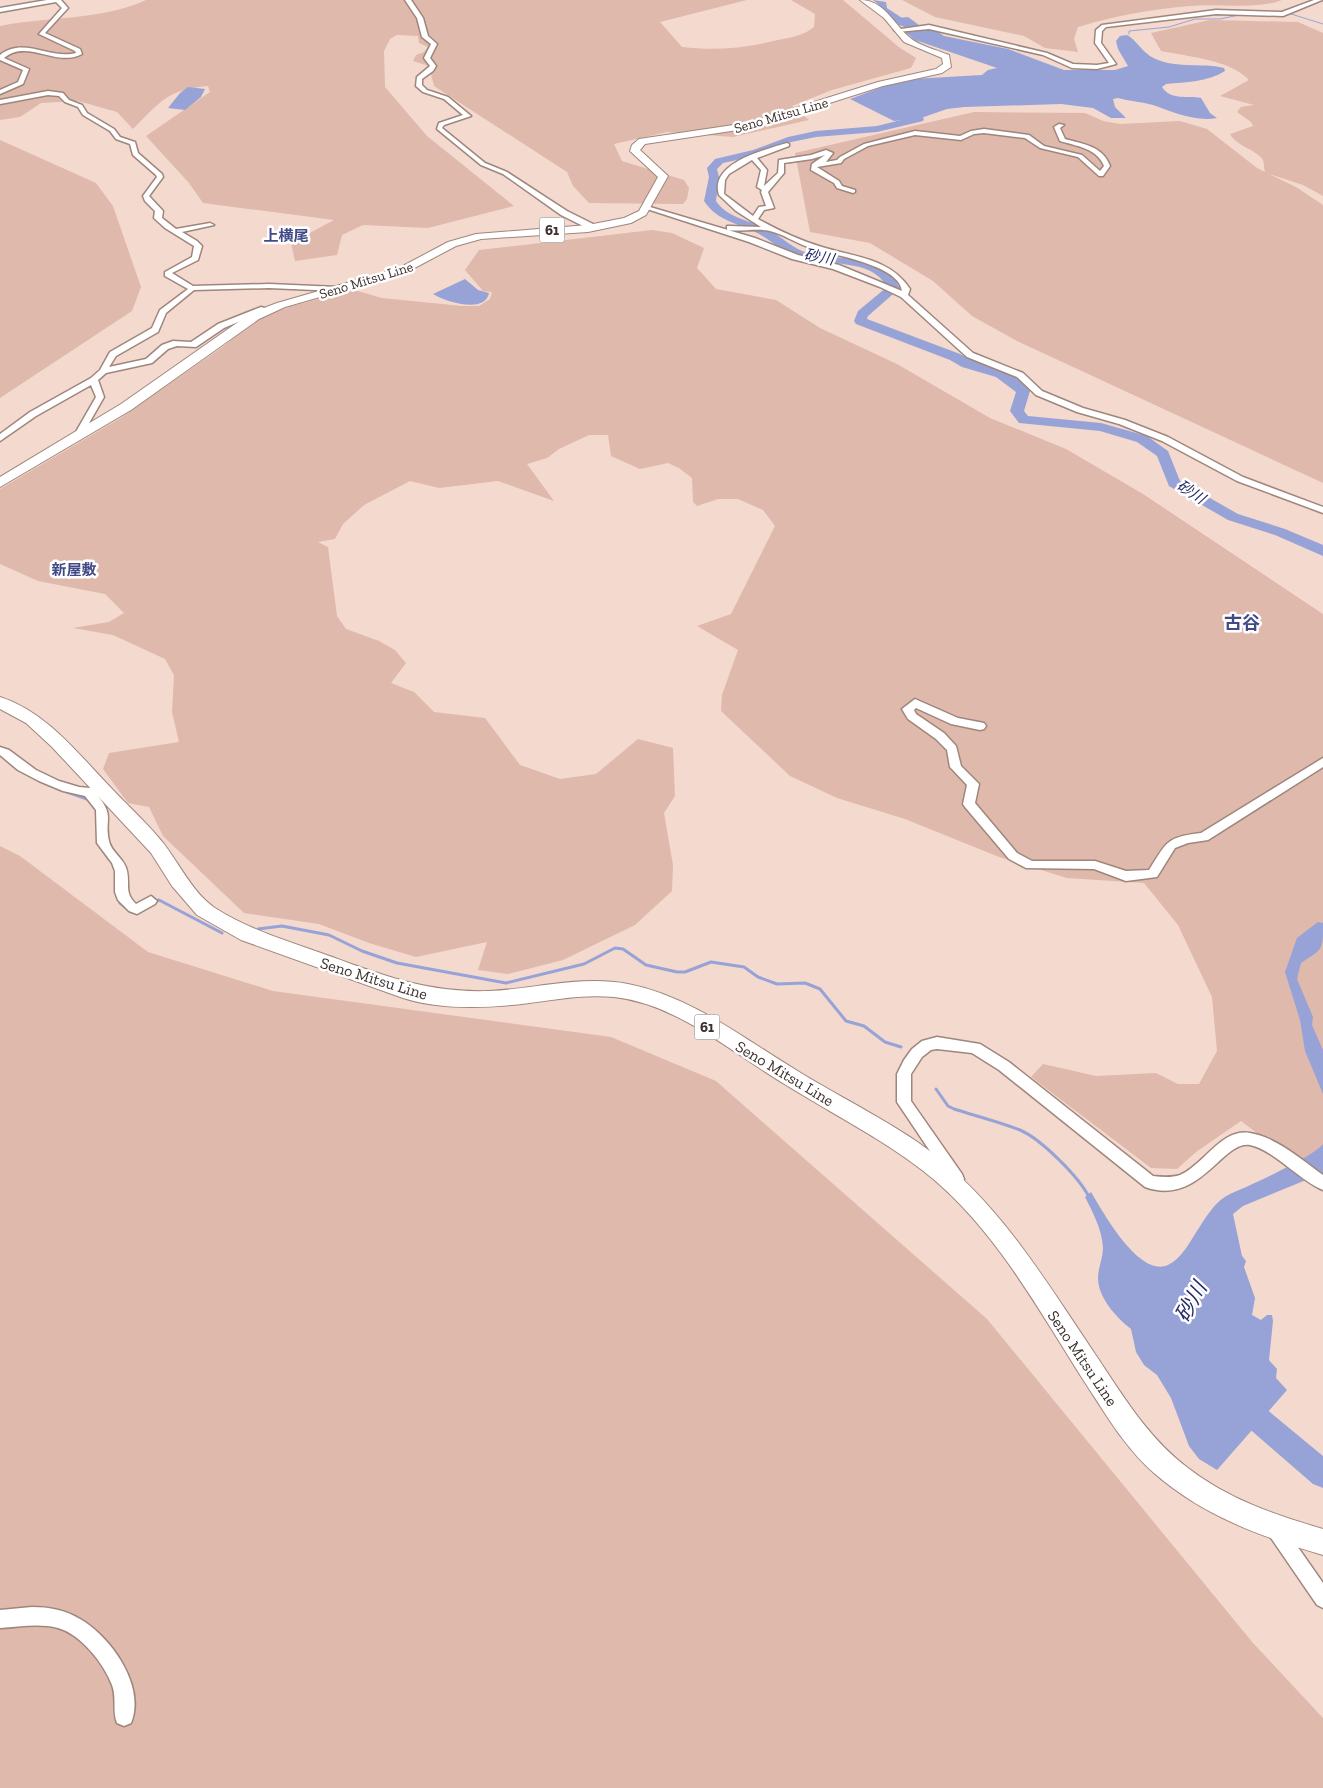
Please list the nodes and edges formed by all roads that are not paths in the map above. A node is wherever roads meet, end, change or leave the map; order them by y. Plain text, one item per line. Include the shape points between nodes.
1 (57, 0) edge
2 (408, 0) edge
3 (864, 0) edge
4 (1319, 0) edge
5 (0, 10) edge
6 (902, 29) junction
7 (0, 58) edge
8 (0, 92) edge
9 (0, 102) edge
10 (1061, 125) dead end
11 (787, 146) dead end
12 (754, 158) junction
13 (814, 165) junction
14 (767, 189) junction
15 (853, 191) dead end
16 (648, 208) junction
17 (754, 218) junction
18 (210, 225) dead end
19 (592, 227) junction
20 (713, 228) junction
21 (769, 229) junction
22 (175, 231) junction
23 (192, 288) junction
24 (338, 289) junction
25 (901, 294) junction
26 (281, 305) junction
27 (102, 371) junction
28 (94, 380) junction
29 (0, 438) edge
30 (77, 438) junction
31 (0, 483) edge
32 (1323, 510) edge
33 (0, 702) edge
34 (980, 726) dead end
35 (0, 751) edge
36 (1323, 762) edge
37 (96, 792) junction
38 (151, 901) dead end
39 (1319, 1181) edge
40 (960, 1188) junction
41 (1274, 1528) junction
42 (1323, 1542) edge
43 (1323, 1599) edge
44 (0, 1620) edge
45 (124, 1716) dead end

1 - 5 street
1 - 7 street via 65,8 42,34 78,50 79,54 64,58 25,49 8,52
2 - 19 street via 420,18 425,37 434,44 427,58 433,66 419,78 419,86 446,98 468,116 441,124 439,128 483,164 505,173 564,213
3 - 6 main road, Seno Mitsu Line
4 - 6 street via 1283,14 1206,13 1104,26 1099,30 1098,43 1113,64 1097,67 1072,66 1044,54 929,27
6 - 16 main road, Seno Mitsu Line via 907,40 946,57 948,65 939,71 881,84 748,126 642,141 635,151 663,176
7 - 8 street via 26,69 21,82
9 - 22 street via 48,93 61,94 112,130 118,138 133,143 135,154 160,177 146,196 147,200 159,211 161,222
10 - 13 street via 1057,127 1062,140 1092,148 1105,161 1107,166 1101,175 1080,156 1042,147 1027,136 984,130 961,138 915,133 866,144 839,162
11 - 12 street
12 - 14 street via 764,170 760,187
12 - 17 street via 728,170 721,183 721,194 728,202
13 - 14 street via 830,153 781,161 781,173
13 - 15 street via 813,169 837,182 838,187
14 - 17 street via 764,192 770,208 761,208
16 - 19 main road, Seno Mitsu Line / 61 via 630,220
16 - 20 street
17 - 21 street
18 - 22 street
19 - 24 main road, Seno Mitsu Line / 61 via 496,234 464,240 403,270
20 - 21 street
20 - 25 street via 843,269
21 - 25 street via 824,251 883,267 903,282 906,289
22 - 23 street via 198,246 195,258 168,274
23 - 24 street via 269,286
23 - 27 street via 189,294 163,312 155,330 113,354
24 - 26 main road, Seno Mitsu Line / 61
25 - 32 street via 934,320 962,350 1020,375 1039,393 1165,439 1240,479
26 - 27 street via 259,310 221,326 193,344 165,347 149,361
26 - 30 main road, Seno Mitsu Line / 61 via 242,325 152,390
27 - 28 street
28 - 29 street via 33,414
28 - 30 street via 100,397
30 - 31 main road, Seno Mitsu Line / 61
33 - 37 main road, Seno Mitsu Line / 61 via 32,719
34 - 36 street via 955,721 915,703 908,709 912,716 952,748 956,768 973,784 968,804 1019,860 1030,865 1096,865 1126,876 1153,874 1170,845 1204,837
35 - 37 street via 63,787
37 - 38 street via 102,809 103,843 110,860 121,871 120,892 124,900 133,908
37 - 40 main road, Seno Mitsu Line / 61 via 157,848 204,910 248,935 410,992 438,998 502,998 587,987 630,992 653,999 735,1042 888,1135
39 - 40 street via 1249,1139 1228,1146 1189,1179 1162,1185 1150,1182 1004,1066 975,1048 937,1043 926,1045 916,1053 904,1074 904,1102 956,1177
40 - 41 main road, Seno Mitsu Line / 61 via 1005,1240 1116,1407 1160,1462 1221,1505
41 - 42 main road, Seno Mitsu Line / 61
41 - 43 street
44 - 45 street via 48,1618 64,1621 87,1635 106,1655 124,1693

